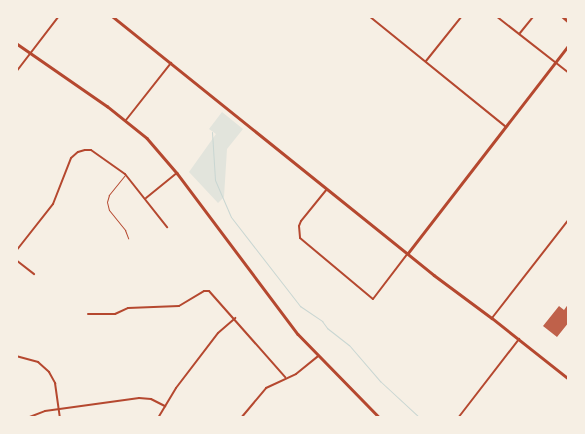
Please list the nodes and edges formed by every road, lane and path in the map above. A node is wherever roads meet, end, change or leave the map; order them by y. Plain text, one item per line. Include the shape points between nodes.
1 (59, 16) edge
2 (112, 16) edge
3 (368, 16) edge
4 (462, 16) edge
5 (496, 16) edge
6 (534, 16) edge
7 (562, 16) edge
8 (569, 22) edge
9 (519, 34) junction
10 (16, 43) edge
11 (569, 45) edge
12 (30, 54) junction
13 (426, 62) junction
14 (170, 63) junction
15 (554, 63) junction
16 (16, 72) edge
17 (569, 73) edge
18 (126, 120) junction
19 (506, 127) junction
20 (177, 173) junction
21 (126, 174) junction
22 (327, 189) junction
23 (146, 199) junction
24 (569, 218) edge
25 (167, 227) dead end
26 (128, 238) dead end
27 (16, 251) edge
28 (408, 253) junction
29 (16, 260) edge
30 (34, 274) dead end
31 (88, 314) dead end
32 (235, 318) junction
33 (492, 318) junction
34 (519, 339) junction
35 (16, 356) edge
36 (318, 356) junction
37 (285, 377) junction
38 (569, 379) edge
39 (165, 406) junction
40 (58, 408) junction
41 (27, 418) edge
42 (60, 418) edge
43 (158, 418) edge
44 (241, 418) edge
45 (380, 418) edge
46 (458, 418) edge

1 - 12 street
2 - 14 street
3 - 13 street
4 - 13 street
5 - 9 street
6 - 9 street
7 - 8 street
9 - 15 street
10 - 12 street
11 - 15 street
12 - 16 street
12 - 18 street
13 - 19 street
14 - 18 street
14 - 22 street
15 - 17 street
15 - 19 street
18 - 20 street
19 - 28 street
20 - 23 street
20 - 36 street
21 - 23 street
21 - 26 lane via 109,194 107,202
21 - 27 street via 91,150 78,152 71,158 52,204
22 - 28 street
22 - 28 street via 301,221 300,238 373,299
23 - 25 street
24 - 33 street
28 - 33 street
29 - 30 street
31 - 32 street via 115,314 128,308 180,306 204,291 214,294
32 - 37 street
32 - 39 street via 218,333
33 - 34 street
34 - 38 street
34 - 46 street
35 - 40 street via 38,362 49,372
36 - 37 street via 305,368
36 - 45 street
37 - 44 street via 266,388
39 - 40 street via 151,399 139,398
39 - 43 street
40 - 41 street
40 - 42 street

